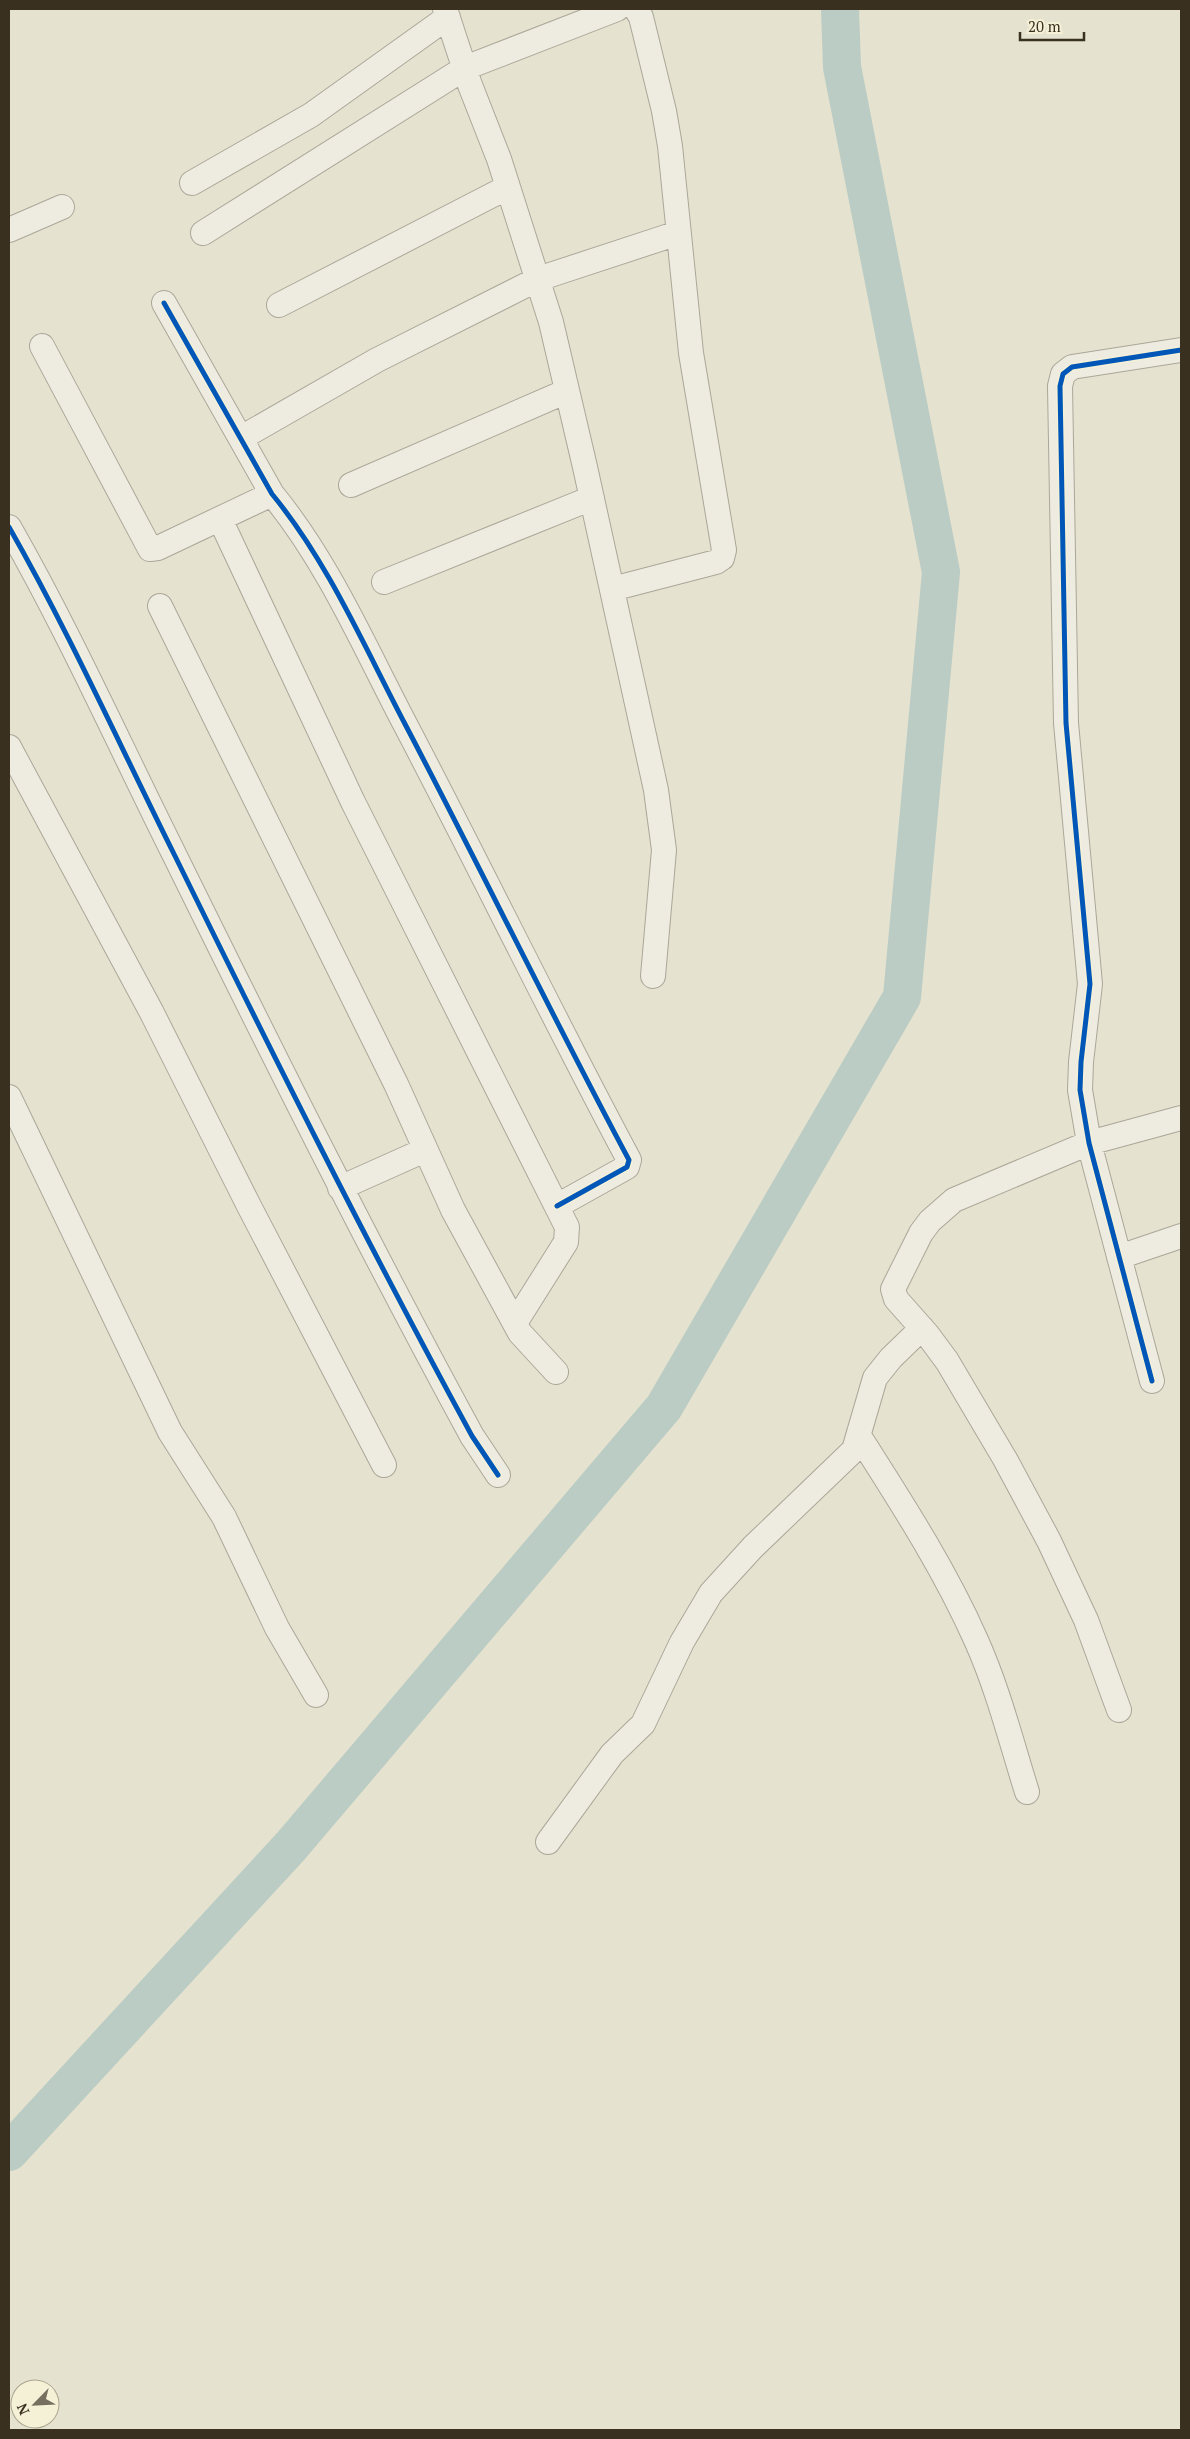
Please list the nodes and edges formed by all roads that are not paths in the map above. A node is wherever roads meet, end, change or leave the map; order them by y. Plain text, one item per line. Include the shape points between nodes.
1 (616, 9) edge
2 (636, 9) edge
3 (446, 13) edge
4 (466, 68) junction
5 (192, 184) dead end
6 (508, 187) junction
7 (62, 207) dead end
8 (9, 230) edge
9 (203, 233) dead end
10 (678, 233) junction
11 (538, 280) junction
12 (164, 302) dead end
13 (279, 304) dead end
14 (42, 346) dead end
15 (1181, 350) edge
16 (567, 391) junction
17 (241, 438) junction
18 (351, 485) dead end
19 (272, 494) junction
20 (592, 498) junction
21 (220, 519) junction
22 (9, 527) edge
23 (384, 582) dead end
24 (612, 589) junction
25 (160, 606) dead end
26 (9, 747) edge
27 (653, 976) dead end
28 (9, 1097) edge
29 (1181, 1118) edge
30 (1089, 1143) junction
31 (426, 1150) junction
32 (340, 1188) junction
33 (557, 1206) junction
34 (1181, 1236) edge
35 (1119, 1257) junction
36 (515, 1323) junction
37 (922, 1328) junction
38 (556, 1372) dead end
39 (1152, 1381) dead end
40 (859, 1436) junction
41 (384, 1465) dead end
42 (498, 1475) dead end
43 (316, 1695) dead end
44 (1119, 1710) dead end
45 (1027, 1792) dead end
46 (548, 1842) dead end

1 - 4 street
2 - 10 street via 641,17 664,112
3 - 4 street
3 - 5 street via 311,116
4 - 6 street
4 - 9 street
6 - 11 street
6 - 13 street
7 - 8 street
10 - 11 street
10 - 24 street via 691,353 724,555 716,562
11 - 16 street
11 - 17 street via 377,360
12 - 17 street
14 - 21 street via 150,549
15 - 30 street via 1079,365 1067,370 1061,378 1066,723 1090,984 1080,1090
16 - 18 street
16 - 20 street
17 - 19 street
19 - 21 street
19 - 33 street via 293,519 329,578 629,1160 627,1167
20 - 23 street
20 - 24 street
21 - 33 street via 353,802
22 - 32 street via 89,680
24 - 27 street via 661,821 664,850
25 - 31 street
26 - 41 street via 152,1013
28 - 43 street via 170,1432 224,1517 277,1628
29 - 30 street
30 - 35 street
30 - 37 street via 974,1190 954,1200 930,1221 902,1267 893,1289 896,1299
31 - 32 street
31 - 36 street via 454,1210
32 - 42 street via 472,1436
33 - 36 street via 568,1237
34 - 35 street
35 - 39 street
36 - 38 street via 525,1341
37 - 40 street via 875,1378
37 - 44 street via 965,1389 1045,1533 1086,1620
40 - 45 street via 931,1551 977,1642
40 - 46 street via 850,1456 753,1547 711,1593 682,1642 644,1724 612,1754

